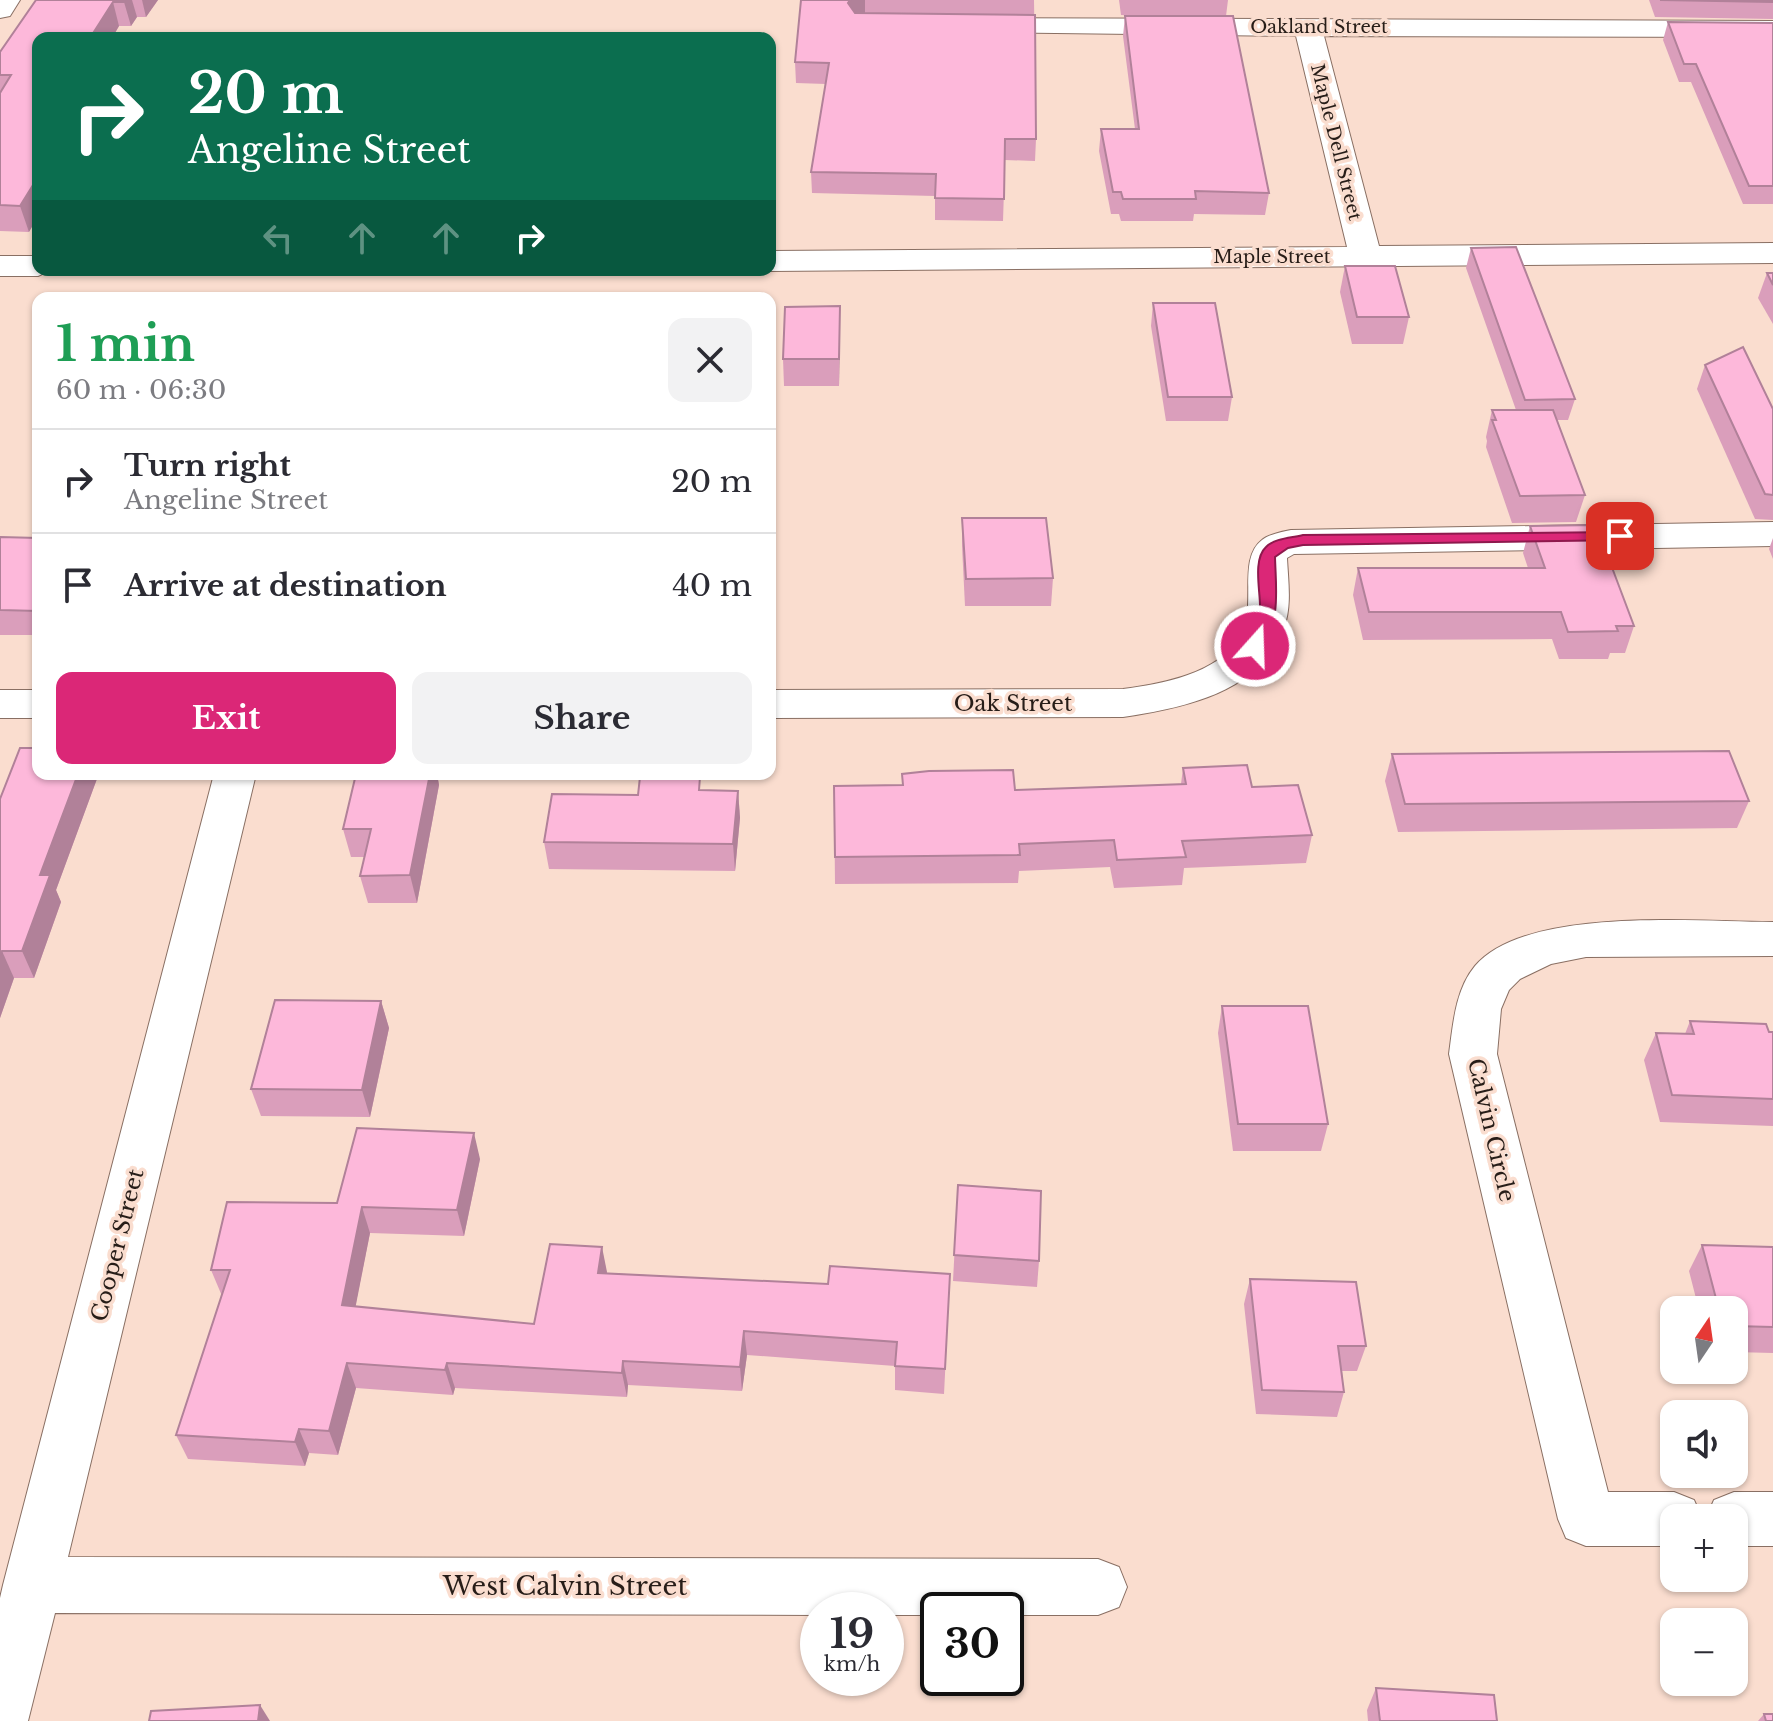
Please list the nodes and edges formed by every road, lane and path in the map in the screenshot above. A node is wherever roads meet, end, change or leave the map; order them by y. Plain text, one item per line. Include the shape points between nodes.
1 (6, 0) edge
2 (0, 10) edge
3 (944, 26) edge
4 (1308, 27) junction
5 (1773, 29) edge
6 (1773, 253) edge
7 (1365, 256) junction
8 (776, 261) edge
9 (0, 266) edge
10 (32, 266) edge
11 (1773, 534) edge
12 (0, 704) edge
13 (32, 704) edge
14 (776, 704) edge
15 (233, 780) edge
16 (1773, 939) edge
17 (1660, 1519) edge
18 (1748, 1519) edge
19 (1773, 1519) edge
20 (32, 1585) junction
21 (1098, 1587) dead end
22 (0, 1715) edge

1 - 2 street
3 - 4 street, Oakland Street
4 - 5 street, Oakland Street
4 - 7 street, Maple Dell Street
6 - 7 street, Maple Street
7 - 8 street, Maple Street
9 - 10 street
11 - 14 street, Oak Street via 1291,542 1276,547 1268,557 1265,630 1224,673 1178,693 1137,701
12 - 13 street
15 - 20 street, Cooper Street
16 - 17 street, Calvin Circle via 1562,942 1504,967 1483,994 1475,1025 1473,1054 1586,1519
18 - 19 street
20 - 21 street, West Calvin Street
20 - 22 street, Cooper Street

